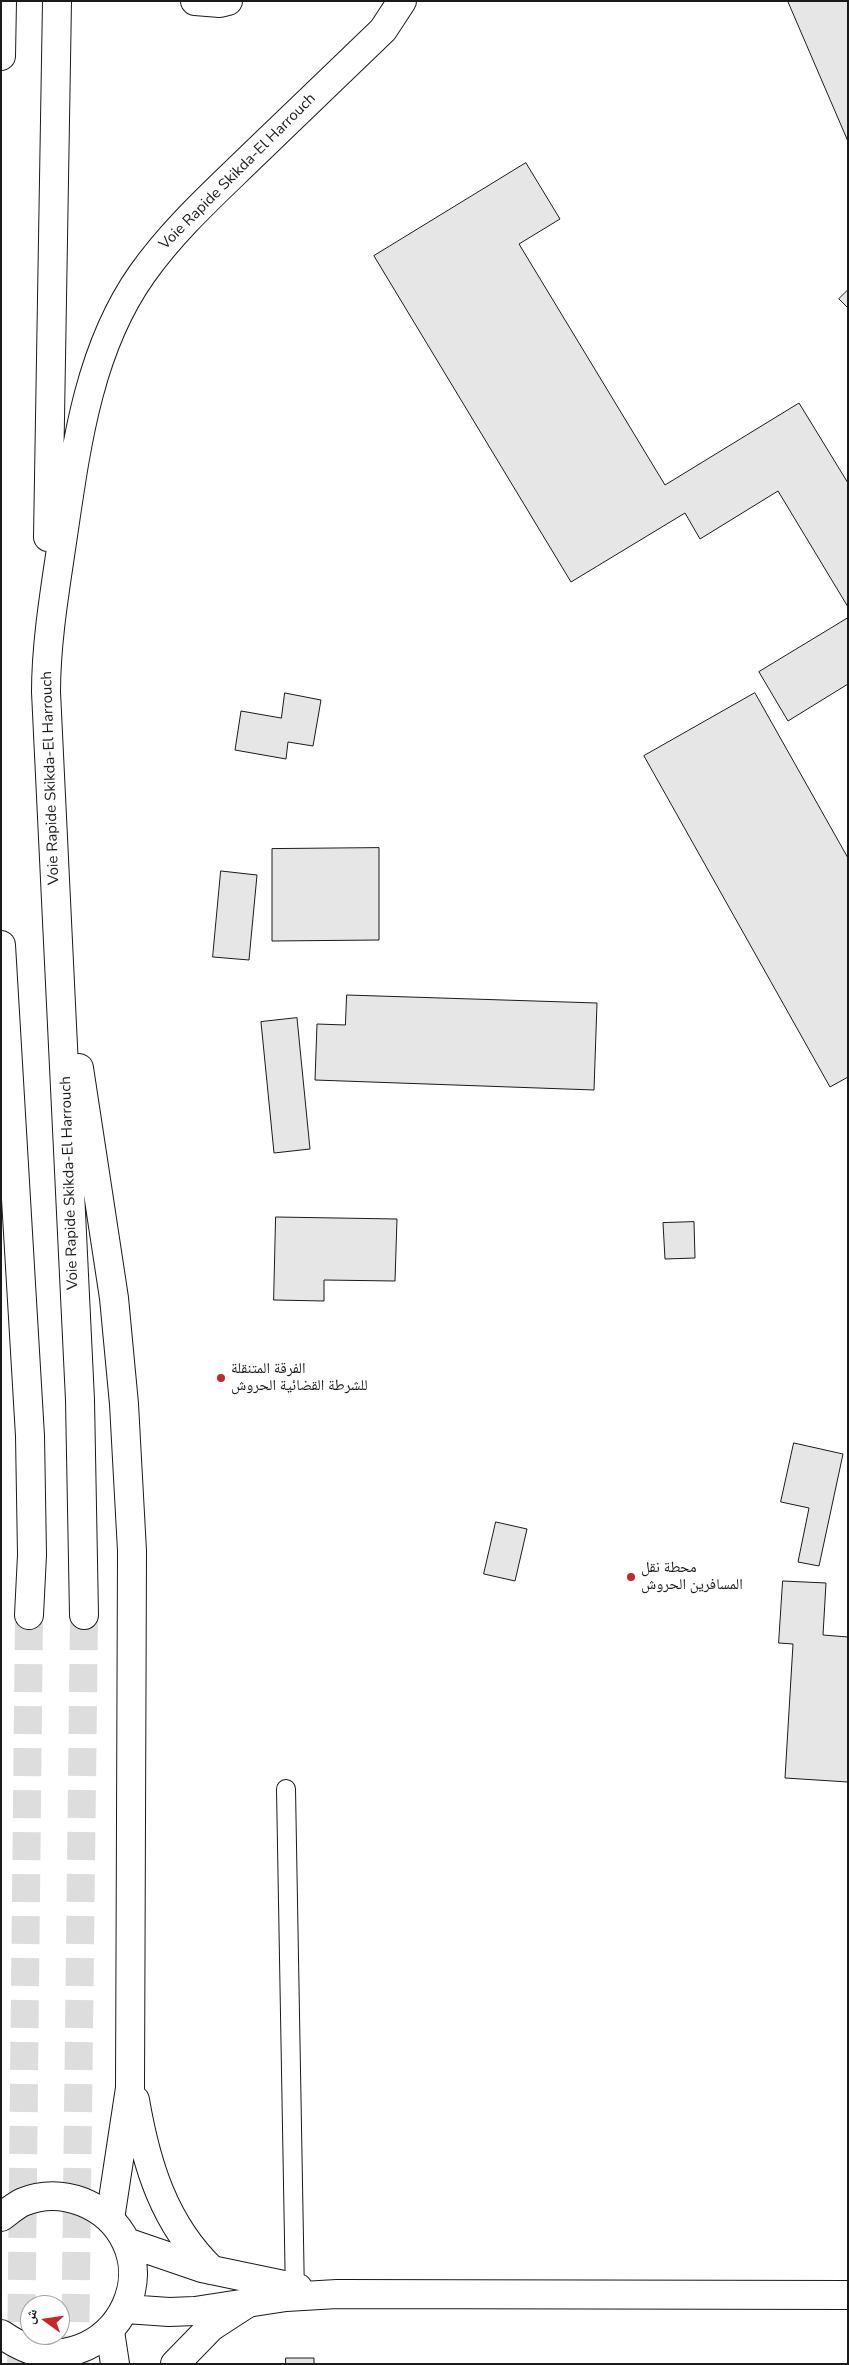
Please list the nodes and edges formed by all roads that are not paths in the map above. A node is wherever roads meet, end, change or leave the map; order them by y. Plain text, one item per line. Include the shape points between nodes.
1 (2, 1) edge
2 (57, 1) edge
3 (195, 1) edge
4 (228, 1) edge
5 (402, 1) edge
6 (1, 56) edge
7 (46, 676) junction
8 (56, 904) junction
9 (1, 945) edge
10 (30, 1615) tunnel mouth
11 (84, 1615) tunnel mouth
12 (286, 1789) dead end
13 (130, 2074) junction
14 (1, 2217) edge
15 (110, 2219) junction
16 (126, 2242) junction
17 (212, 2270) junction
18 (295, 2292) junction
19 (848, 2295) edge
20 (248, 2303) junction
21 (126, 2309) junction
22 (110, 2331) junction
23 (1, 2334) edge
24 (115, 2364) edge
25 (175, 2364) edge

1 - 6 main road
2 - 7 main road
3 - 4 main road
5 - 7 main road, Voie Rapide Skikda-El Harrouch via 383,30 198,208 141,276 125,303 96,370 76,454
7 - 8 main road, Voie Rapide Skikda-El Harrouch
8 - 11 main road, Voie Rapide Skikda-El Harrouch via 80,1400
8 - 13 main road via 108,1252 128,1452 132,1551
9 - 10 main road via 30,1436
12 - 18 lane
13 - 15 main road
13 - 17 main road via 144,2150 163,2204 187,2244
14 - 15 main road via 23,2202 69,2197 92,2205
15 - 16 main road
16 - 17 main road
16 - 21 main road via 132,2264 132,2287
17 - 18 main road
18 - 19 main road
18 - 20 main road
20 - 21 main road via 195,2311
20 - 25 main road via 211,2327
21 - 22 main road
22 - 23 main road via 90,2345 52,2354 20,2347
22 - 24 main road

